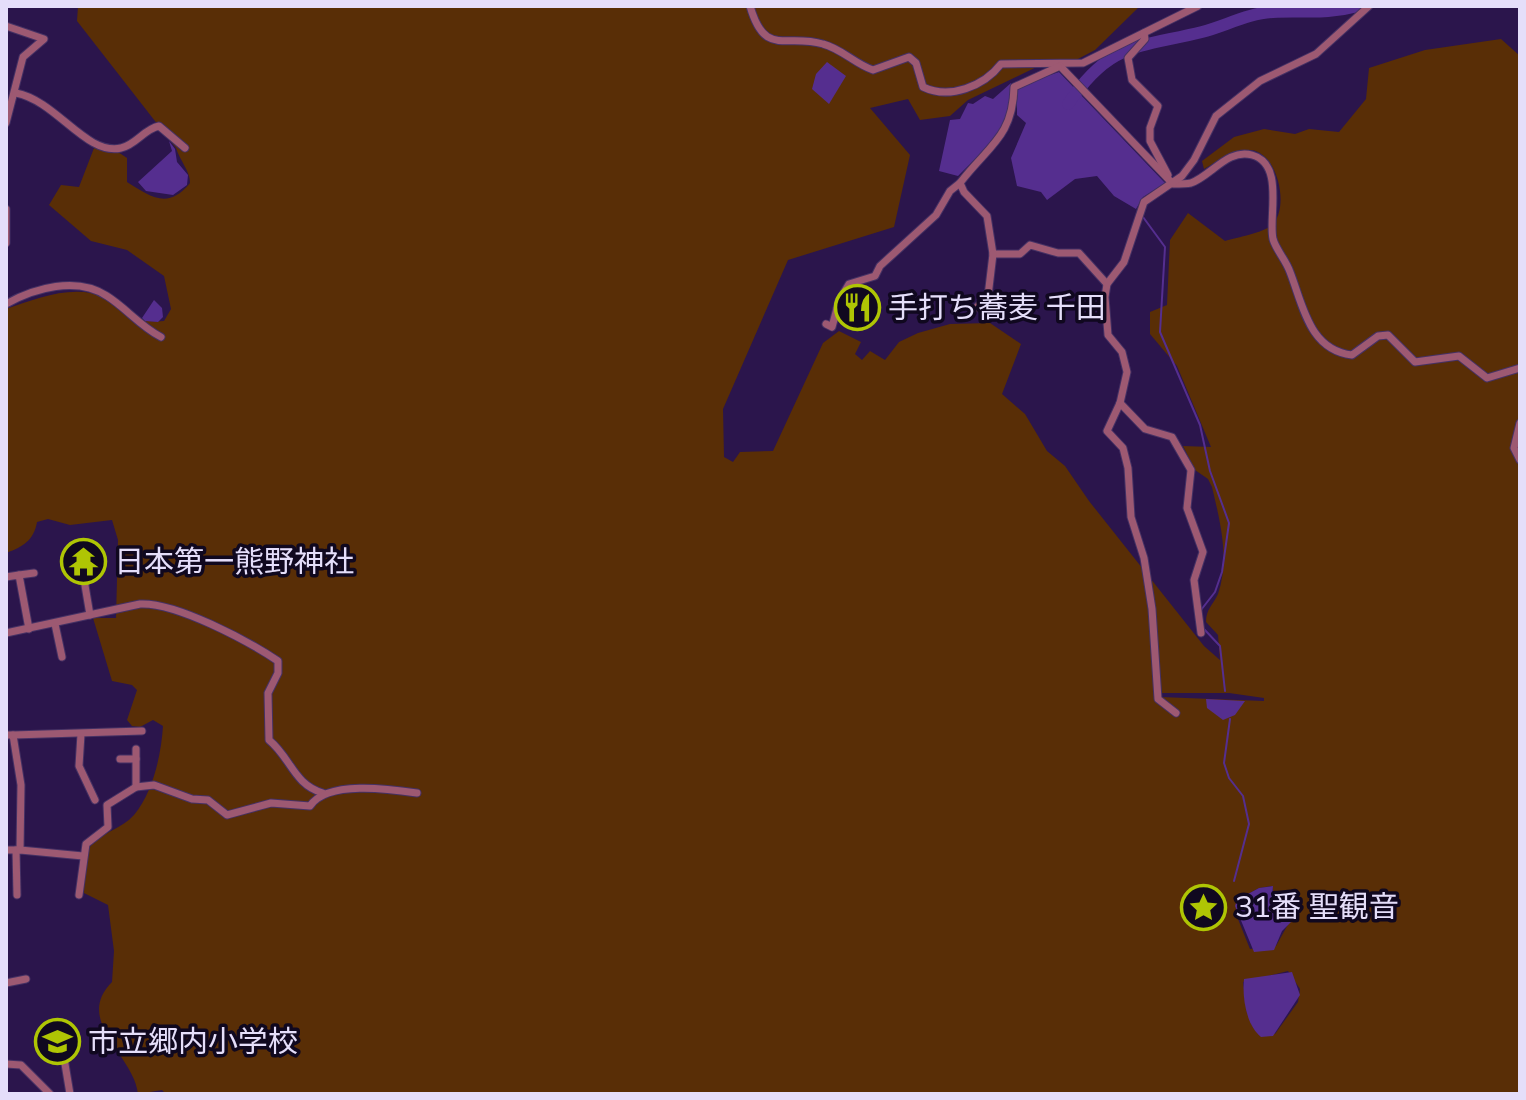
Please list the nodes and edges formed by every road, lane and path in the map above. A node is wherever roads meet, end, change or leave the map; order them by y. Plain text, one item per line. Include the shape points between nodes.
1 (750, 6) edge
2 (1198, 6) edge
3 (1369, 6) edge
4 (6, 26) edge
5 (1144, 33) junction
6 (1060, 66) junction
7 (16, 93) junction
8 (6, 123) edge
9 (185, 148) dead end
10 (960, 183) junction
11 (1173, 184) junction
12 (6, 209) edge
13 (6, 243) edge
14 (993, 254) junction
15 (1107, 284) junction
16 (6, 304) edge
17 (976, 308) dead end
18 (826, 324) dead end
19 (161, 337) dead end
20 (1520, 368) edge
21 (1120, 403) junction
22 (1520, 423) edge
23 (1520, 460) edge
24 (78, 544) dead end
25 (34, 573) dead end
26 (19, 575) junction
27 (6, 577) edge
28 (90, 615) junction
29 (55, 624) junction
30 (29, 629) junction
31 (6, 633) edge
32 (1201, 633) dead end
33 (62, 657) dead end
34 (1176, 713) dead end
35 (142, 731) dead end
36 (81, 734) junction
37 (10, 735) edge
38 (136, 749) dead end
39 (120, 759) dead end
40 (136, 759) junction
41 (136, 787) junction
42 (323, 793) junction
43 (417, 793) dead end
44 (95, 800) dead end
45 (50, 842) dead end
46 (6, 850) edge
47 (18, 850) junction
48 (49, 853) junction
49 (83, 856) junction
50 (17, 895) dead end
51 (79, 895) dead end
52 (26, 979) dead end
53 (6, 983) edge
54 (64, 1058) dead end
55 (6, 1064) edge
56 (50, 1094) edge
57 (70, 1094) edge

1 - 6 street via 754,21 769,39 823,44 873,70 909,57 923,87 933,92 963,89 990,78 1001,64
2 - 5 street
3 - 11 street via 1316,54 1260,81 1216,116 1194,160
4 - 7 street via 44,39 23,57
5 - 6 street via 1083,63
5 - 11 street via 1145,39 1128,58 1132,80 1158,106 1150,141
6 - 10 street via 1019,81 1013,116 1002,138
6 - 11 street
7 - 8 street
7 - 9 street via 49,106 99,147 123,148 159,126
10 - 14 street via 987,216
10 - 18 street via 875,276 849,284 832,327
11 - 15 street via 1149,197 1139,212 1124,262
11 - 20 street via 1192,183 1241,155 1262,161 1274,204 1275,245 1306,319 1330,348 1352,355 1388,335 1415,362 1459,356 1487,378
12 - 13 street
14 - 15 street via 1020,254 1030,245 1079,253
14 - 17 street via 988,296
15 - 21 street via 1108,335 1122,352 1127,372
16 - 19 street via 56,286 92,288
21 - 32 street via 1145,429 1172,437 1191,470 1187,508 1203,552 1194,580
21 - 34 street via 1107,431 1123,448 1128,468 1131,517 1152,609 1158,699
22 - 23 street via 1514,448
24 - 28 street
25 - 26 street
26 - 27 street
26 - 30 street
28 - 29 street
28 - 42 street via 151,603 198,618 278,661 268,693 269,740 302,784
29 - 30 street
29 - 33 street
30 - 31 street
35 - 36 street
36 - 37 street
36 - 44 street via 79,766
37 - 47 street via 21,785
38 - 40 street
39 - 40 street
40 - 41 street
41 - 42 street via 154,785 208,800 227,815 271,803 310,806
41 - 49 street via 107,805 108,827 86,844
42 - 43 street via 382,788
45 - 48 street
46 - 47 street
47 - 48 street
47 - 50 street
48 - 49 street
49 - 51 street
52 - 53 street
54 - 57 street
55 - 56 street via 21,1065

